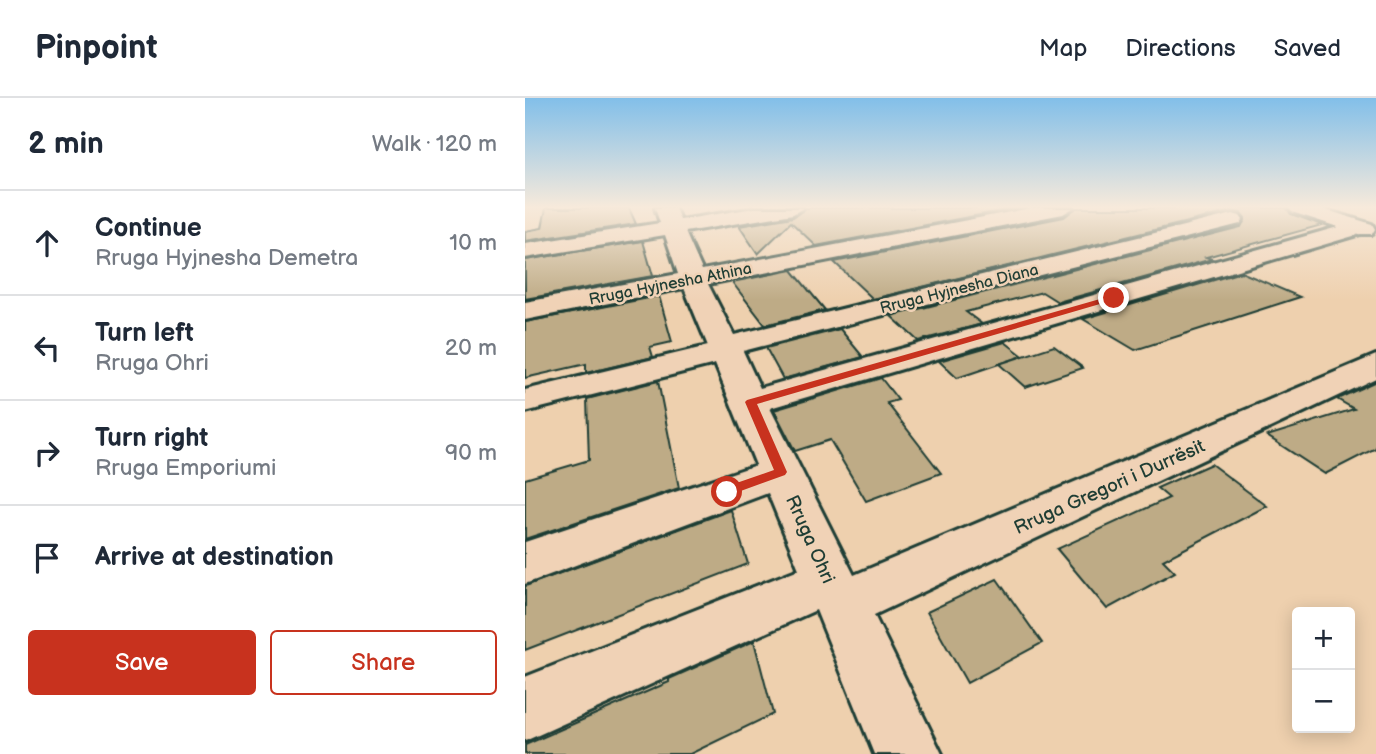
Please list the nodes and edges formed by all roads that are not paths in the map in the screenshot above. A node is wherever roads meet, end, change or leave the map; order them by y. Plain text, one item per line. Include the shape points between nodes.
1 (569, 239) edge
2 (673, 239) edge
3 (903, 239) edge
4 (1160, 239) edge
5 (1336, 239) edge
6 (525, 251) edge
7 (693, 279) junction
8 (525, 312) edge
9 (727, 349) junction
10 (1376, 365) edge
11 (525, 401) edge
12 (751, 402) junction
13 (781, 472) junction
14 (525, 563) edge
15 (835, 592) junction
16 (525, 709) edge
17 (908, 754) edge

1 - 6 street
2 - 7 street, Rruga Ohri
3 - 7 street, Rruga Hyjnesha Athina
4 - 9 street, Rruga Hyjnesha Diana
5 - 12 street
7 - 8 street, Rruga Hyjnesha Athina
7 - 9 street, Rruga Ohri
9 - 11 street, Rruga Hyjnesha Diana
9 - 12 street, Rruga Ohri
10 - 15 street, Rruga Gregori i Durrësit via 1262,419
12 - 13 street, Rruga Ohri
13 - 14 street
13 - 15 street, Rruga Ohri
15 - 16 street, Rruga Gregori i Durrësit
15 - 17 street, Rruga Ohri

